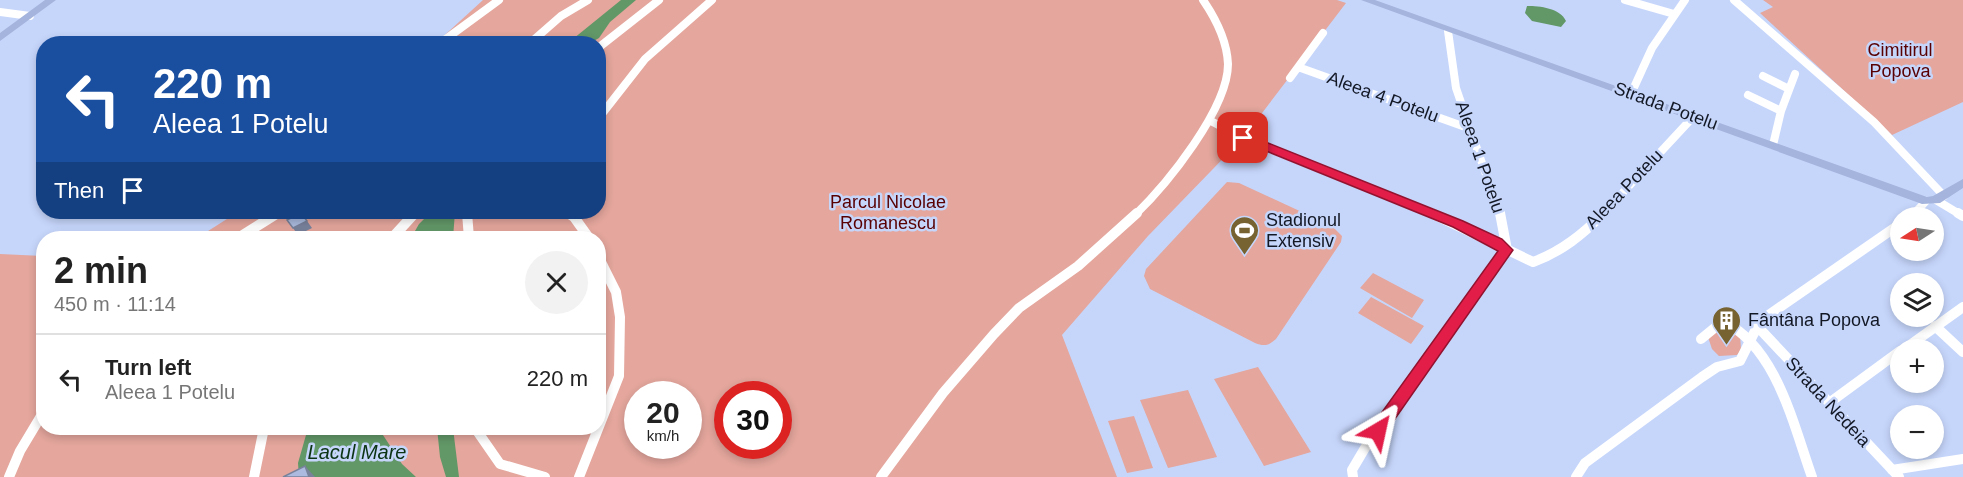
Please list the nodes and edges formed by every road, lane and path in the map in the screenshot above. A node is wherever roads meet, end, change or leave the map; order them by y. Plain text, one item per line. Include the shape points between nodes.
1 (42, 0) edge
2 (51, 0) edge
3 (499, 0) edge
4 (588, 0) edge
5 (659, 0) edge
6 (712, 0) edge
7 (1203, 0) edge
8 (1366, 0) edge
9 (1625, 0) edge
10 (1684, 0) edge
11 (1734, 0) edge
12 (0, 12) edge
13 (1674, 14) junction
14 (26, 15) junction
15 (0, 31) edge
16 (1448, 31) junction
17 (1323, 33) dead end
18 (451, 36) edge
19 (538, 36) edge
20 (0, 38) edge
21 (606, 42) edge
22 (1298, 67) junction
23 (1795, 74) dead end
24 (1763, 76) dead end
25 (1290, 78) dead end
26 (1789, 89) junction
27 (1631, 94) junction
28 (1748, 96) dead end
29 (606, 109) edge
30 (1781, 111) junction
31 (1694, 116) junction
32 (1209, 120) junction
33 (1468, 128) junction
34 (1773, 145) junction
35 (1963, 183) edge
36 (1935, 199) junction
37 (1924, 207) edge
38 (1963, 216) edge
39 (269, 219) edge
40 (410, 219) edge
41 (249, 231) edge
42 (398, 231) edge
43 (1890, 231) edge
44 (1507, 250) junction
45 (606, 272) edge
46 (1963, 306) edge
47 (1944, 320) edge
48 (1758, 327) junction
49 (1935, 327) joint
50 (1701, 339) dead end
51 (1918, 339) edge
52 (1753, 340) junction
53 (1963, 352) edge
54 (1890, 359) edge
55 (1829, 403) junction
56 (606, 408) edge
57 (36, 424) edge
58 (263, 435) edge
59 (480, 435) edge
60 (595, 435) edge
61 (1963, 459) edge
62 (1895, 473) edge
63 (9, 477) edge
64 (254, 477) edge
65 (546, 477) edge
66 (579, 477) edge
67 (881, 477) edge
68 (1353, 477) edge
69 (1576, 477) edge
70 (1812, 477) edge

1 - 14 main road
2 - 14 main road
3 - 18 street
4 - 19 street
5 - 21 street
6 - 29 street via 645,59
7 - 32 street via 1217,19 1226,46 1227,76
8 - 16 main road, Strada Potelu
9 - 13 street
10 - 13 street
11 - 36 street via 1874,122
12 - 14 street
13 - 27 street via 1652,48
14 - 15 main road
14 - 20 main road
16 - 27 main road, Strada Potelu
16 - 33 street, Aleea 1 Potelu via 1456,88
17 - 22 street
22 - 25 street
22 - 33 street, Aleea 4 Potelu
23 - 26 street
24 - 26 street
26 - 30 street
27 - 31 main road, Strada Potelu
28 - 30 street
30 - 34 street
31 - 34 main road, Strada Potelu
31 - 44 street, Aleea Potelu via 1606,213 1565,246 1533,262
32 - 44 street, Aleea 1 Potelu via 1243,138 1458,224
32 - 67 street via 1159,190 1131,220 1077,267 1014,313 970,360 926,411
33 - 44 street, Aleea 1 Potelu via 1504,226
34 - 36 main road, Strada Potelu
35 - 36 main road
36 - 37 street
36 - 38 street, Strada Potelu
39 - 41 street
40 - 42 street
43 - 48 street via 1760,321
44 - 68 street via 1365,448 1352,470
45 - 56 street via 616,292 620,317 619,375
46 - 47 street
48 - 52 street
48 - 55 street, Strada Nedeia
49 - 51 street
49 - 53 street
50 - 52 street via 1723,321
52 - 69 street via 1740,361 1717,367 1701,378 1585,463
52 - 70 street via 1767,361
54 - 55 street
55 - 62 street, Strada Nedeia
57 - 63 street
58 - 64 street
59 - 65 street via 500,464
60 - 66 street
61 - 62 street

